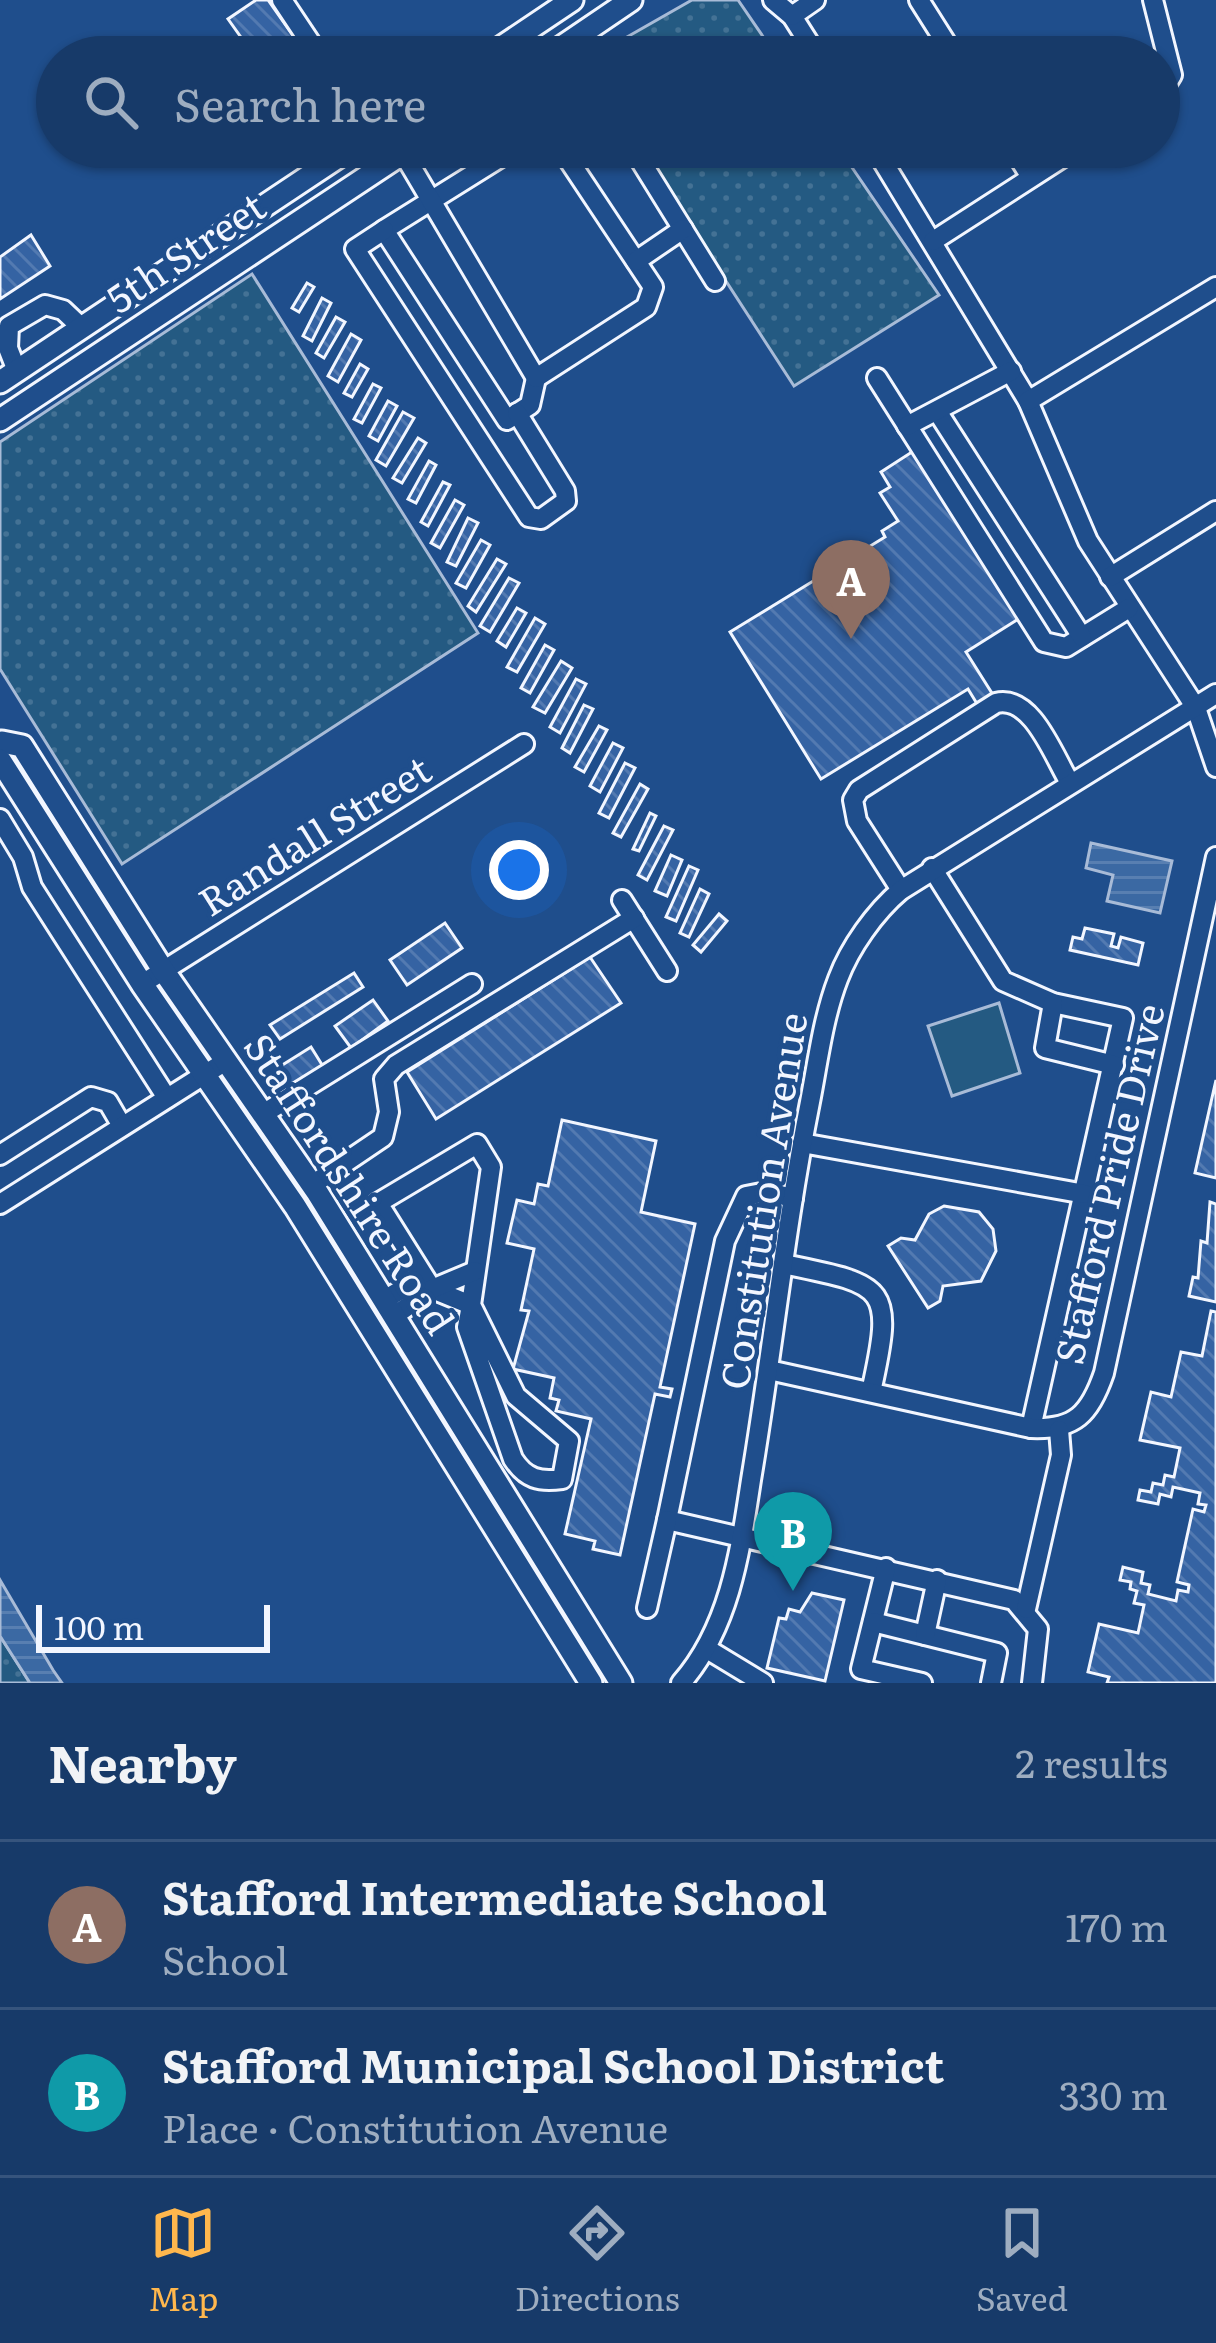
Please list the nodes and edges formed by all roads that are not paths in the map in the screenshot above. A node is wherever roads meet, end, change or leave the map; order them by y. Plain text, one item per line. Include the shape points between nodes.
1 (282, 0) edge
2 (572, 0) edge
3 (631, 0) edge
4 (773, 0) edge
5 (815, 0) edge
6 (919, 0) edge
7 (1153, 0) edge
8 (793, 8) edge
9 (306, 36) edge
10 (518, 36) edge
11 (578, 36) edge
12 (807, 36) edge
13 (942, 36) edge
14 (1162, 36) edge
15 (322, 168) edge
16 (375, 168) edge
17 (413, 168) edge
18 (484, 168) edge
19 (574, 168) edge
20 (645, 168) edge
21 (887, 168) edge
22 (1025, 168) edge
23 (1045, 168) edge
24 (1031, 177) junction
25 (430, 202) junction
26 (682, 229) junction
27 (384, 230) junction
28 (224, 233) junction
29 (933, 241) junction
30 (242, 259) junction
31 (636, 260) junction
32 (715, 281) dead end
33 (1216, 286) edge
34 (82, 328) junction
35 (99, 354) junction
36 (1011, 371) junction
37 (8, 377) edge
38 (536, 378) junction
39 (877, 378) dead end
40 (1028, 401) junction
41 (937, 411) junction
42 (517, 413) junction
43 (2, 415) edge
44 (908, 426) junction
45 (1216, 512) edge
46 (1110, 577) junction
47 (1129, 608) junction
48 (1082, 637) junction
49 (1216, 694) edge
50 (1196, 708) junction
51 (0, 741) edge
52 (524, 744) dead end
53 (0, 759) edge
54 (1216, 767) edge
55 (1070, 783) junction
56 (0, 819) edge
57 (1216, 857) edge
58 (932, 868) junction
59 (901, 890) junction
60 (622, 900) dead end
61 (634, 918) junction
62 (163, 970) junction
63 (667, 971) dead end
64 (142, 984) junction
65 (472, 984) dead end
66 (1054, 1003) junction
67 (226, 1061) junction
68 (1114, 1065) junction
69 (204, 1074) junction
70 (166, 1097) junction
71 (263, 1114) junction
72 (122, 1126) junction
73 (802, 1143) junction
74 (0, 1154) edge
75 (312, 1185) junction
76 (1085, 1194) junction
77 (793, 1198) junction
78 (0, 1204) edge
79 (783, 1264) junction
80 (475, 1271) junction
81 (427, 1283) junction
82 (471, 1305) junction
83 (389, 1308) junction
84 (769, 1370) junction
85 (871, 1392) junction
86 (1031, 1428) junction
87 (1059, 1430) junction
88 (667, 1520) junction
89 (742, 1536) junction
90 (886, 1568) junction
91 (937, 1580) junction
92 (646, 1608) dead end
93 (1026, 1609) junction
94 (873, 1622) junction
95 (926, 1635) junction
96 (707, 1649) junction
97 (591, 1683) edge
98 (621, 1683) edge
99 (681, 1683) edge
100 (764, 1683) edge
101 (922, 1683) edge
102 (991, 1683) edge
103 (1032, 1683) edge

1 - 9 street
2 - 10 main road
3 - 11 main road
4 - 8 street
5 - 8 street
6 - 13 street
7 - 14 street
8 - 12 street
15 - 28 main road, 5th Street
16 - 30 main road, 5th Street
17 - 25 street
18 - 25 street
19 - 31 street
20 - 26 street
21 - 29 street
22 - 24 street
23 - 24 street
24 - 29 street
25 - 27 street
25 - 38 street
26 - 31 street
26 - 32 street
27 - 42 street via 507,420
27 - 42 street via 356,249 529,517 541,519 566,501 565,490
28 - 30 main road
28 - 34 main road, 5th Street
29 - 36 street
30 - 35 main road, 5th Street
31 - 38 street via 653,286 646,307
33 - 40 street
34 - 35 main road
34 - 37 main road, 5th Street
34 - 37 street via 45,305 9,326
35 - 43 main road, 5th Street
36 - 40 street
36 - 41 street
38 - 42 street via 530,405
39 - 44 street
40 - 46 street
41 - 44 street
41 - 48 street
44 - 48 street via 1037,635 1066,647
45 - 46 street
46 - 47 street
47 - 48 street
47 - 50 street
49 - 50 street, Constitution Avenue
50 - 54 street
50 - 55 street, Constitution Avenue
51 - 53 main road, Staffordshire Road
51 - 62 main road, Staffordshire Road via 22,746
52 - 62 street, Randall Street
53 - 64 main road, Staffordshire Road
55 - 58 street, Constitution Avenue
55 - 59 street via 1025,710 995,703 853,800 857,821
56 - 70 street via 32,887
57 - 87 street, Stafford Pride Drive via 1104,1373 1094,1403
58 - 59 street, Constitution Avenue
58 - 66 street via 1004,981
59 - 73 street, Constitution Avenue via 841,971
60 - 61 street
61 - 63 street
61 - 75 street via 396,1065 384,1079 383,1137
62 - 64 street, Randall Street
62 - 67 main road, Staffordshire Road
64 - 69 main road, Staffordshire Road
65 - 71 street
66 - 68 street via 1045,1048
66 - 68 street via 1123,1018
67 - 69 street
67 - 71 main road, Staffordshire Road
68 - 76 street
69 - 70 street
69 - 97 main road, Staffordshire Road via 295,1206
70 - 72 street
71 - 75 main road, Staffordshire Road
72 - 74 street via 108,1102 91,1097
72 - 78 street
73 - 76 street
73 - 77 street, Constitution Avenue
75 - 83 main road, Staffordshire Road
76 - 86 street
77 - 79 street, Constitution Avenue
77 - 88 street via 746,1196 736,1210
79 - 84 street, Constitution Avenue
79 - 85 street via 856,1279 874,1292 885,1329
80 - 81 street
80 - 81 street via 491,1166 477,1144 378,1203
80 - 82 street
81 - 82 street
81 - 83 street
82 - 82 street via 467,1327 513,1459 524,1474 562,1479 569,1441 516,1396
83 - 98 main road, Staffordshire Road
84 - 85 street
84 - 89 street, Constitution Avenue
85 - 86 street
86 - 87 street
87 - 93 street via 1061,1455
88 - 89 street
88 - 92 street
89 - 90 street
89 - 96 street, Constitution Avenue
90 - 91 street
90 - 94 street
91 - 93 street
91 - 95 street
93 - 103 street via 1039,1629
94 - 95 street
94 - 101 street via 861,1669
95 - 102 street via 998,1652
96 - 99 street, Constitution Avenue
96 - 100 street

